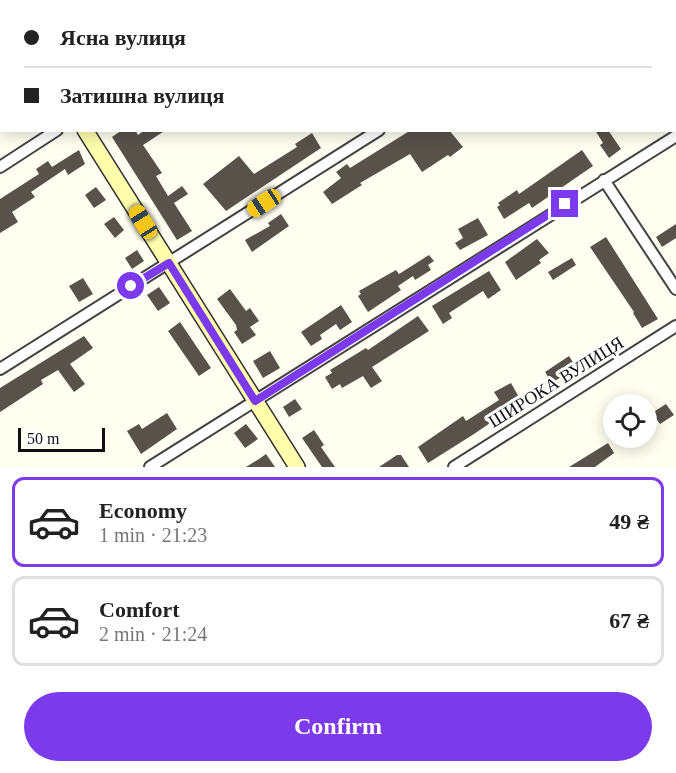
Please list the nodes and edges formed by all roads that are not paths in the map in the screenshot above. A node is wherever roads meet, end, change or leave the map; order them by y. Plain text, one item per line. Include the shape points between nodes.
1 (54, 132) edge
2 (86, 132) edge
3 (376, 132) edge
4 (676, 136) edge
5 (0, 166) edge
6 (604, 180) junction
7 (169, 263) junction
8 (676, 289) edge
9 (676, 326) edge
10 (0, 369) edge
11 (255, 401) junction
12 (150, 467) edge
13 (297, 467) edge
14 (454, 467) edge

1 - 5 street
2 - 7 street
3 - 7 street
4 - 6 street
6 - 8 street
6 - 11 street
7 - 10 street
7 - 11 street
9 - 14 street, ШИРОКА ВУЛИЦЯ
11 - 12 street
11 - 13 street

